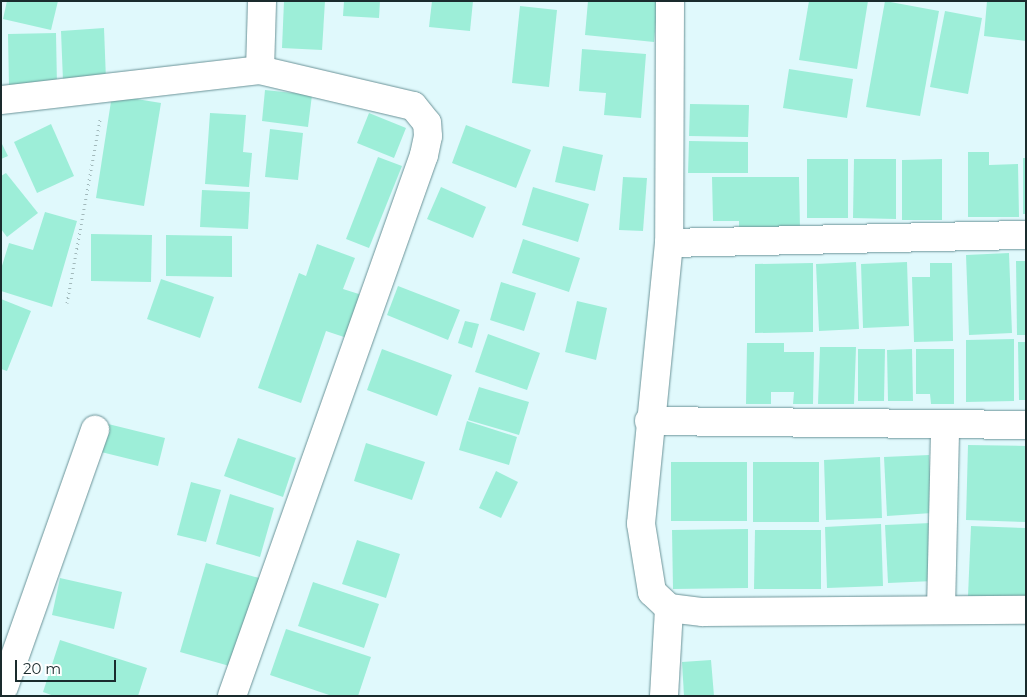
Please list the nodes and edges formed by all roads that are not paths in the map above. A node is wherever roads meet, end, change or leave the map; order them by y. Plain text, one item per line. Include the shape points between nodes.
1 (262, 1) edge
2 (670, 1) edge
3 (260, 70) junction
4 (1, 100) edge
5 (1026, 235) edge
6 (669, 243) junction
7 (649, 421) junction
8 (1026, 425) edge
9 (945, 427) junction
10 (95, 430) dead end
11 (669, 608) junction
12 (941, 609) junction
13 (1026, 610) edge
14 (10, 689) edge
15 (232, 696) edge
16 (664, 696) edge

1 - 3 street
2 - 6 street
3 - 4 street
3 - 15 street via 414,106 426,122 428,136 424,155
5 - 6 street
6 - 7 street
7 - 9 street
7 - 11 street via 642,533 652,592
8 - 9 street
9 - 12 street
10 - 14 street
11 - 12 street via 703,612
11 - 16 street
12 - 13 street

